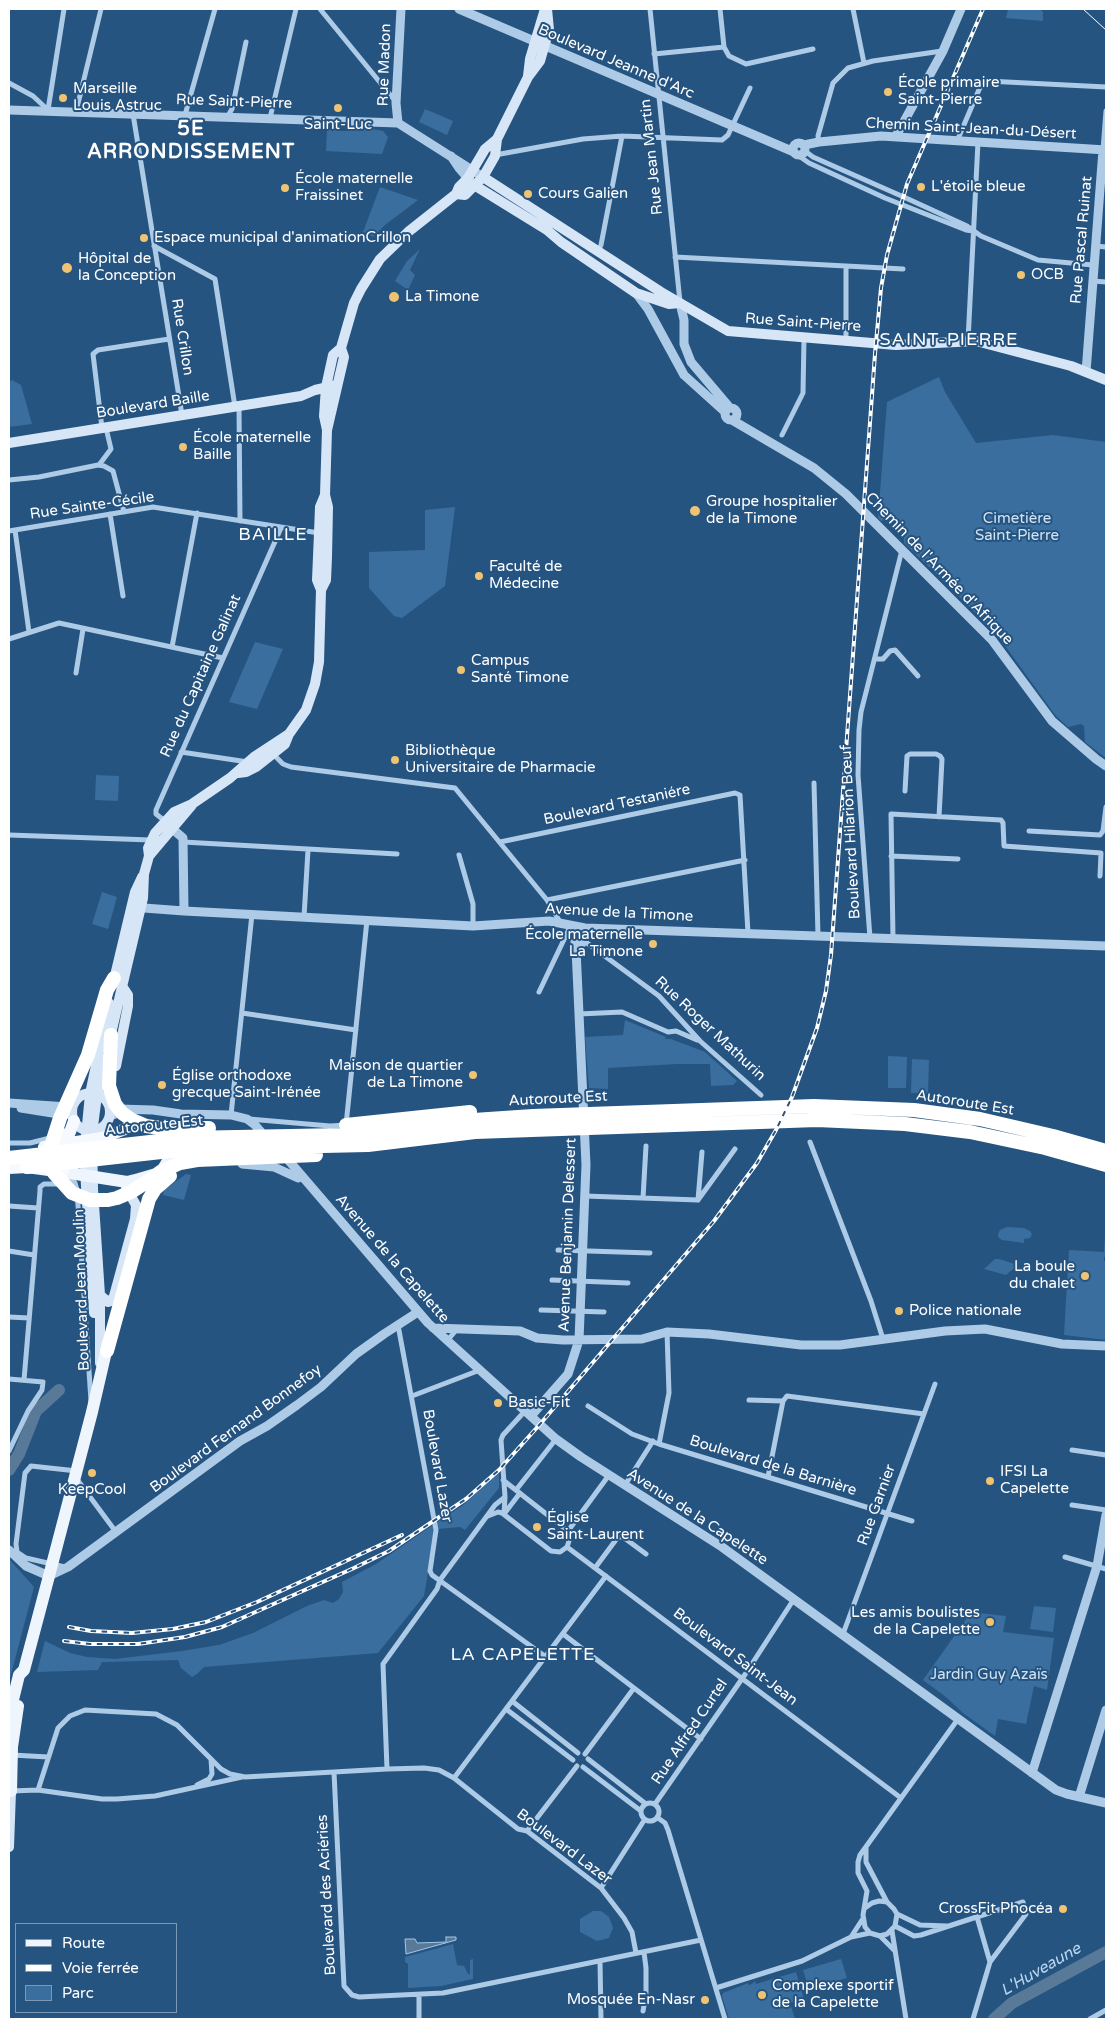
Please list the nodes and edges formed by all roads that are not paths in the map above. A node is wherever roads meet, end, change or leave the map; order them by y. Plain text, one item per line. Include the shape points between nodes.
1 (64, 9) edge
2 (101, 9) edge
3 (215, 9) edge
4 (296, 9) edge
5 (320, 9) edge
6 (401, 9) edge
7 (459, 9) edge
8 (546, 9) edge
9 (650, 9) edge
10 (720, 9) edge
11 (853, 9) edge
12 (961, 9) edge
13 (246, 42) dead end
14 (541, 43) junction
15 (724, 47) junction
16 (813, 49) dead end
17 (943, 51) junction
18 (654, 54) junction
19 (864, 63) junction
20 (9, 83) edge
21 (1106, 87) edge
22 (750, 88) dead end
23 (659, 95) junction
24 (396, 102) junction
25 (9, 110) edge
26 (48, 110) junction
27 (1106, 111) edge
28 (76, 112) junction
29 (133, 114) junction
30 (229, 114) dead end
31 (186, 115) junction
32 (270, 118) junction
33 (398, 123) junction
34 (732, 127) junction
35 (622, 136) junction
36 (896, 136) junction
37 (662, 137) junction
38 (497, 139) junction
39 (957, 141) junction
40 (819, 142) junction
41 (978, 142) junction
42 (799, 150) junction
43 (1105, 150) edge
44 (495, 156) junction
45 (483, 177) junction
46 (472, 178) junction
47 (888, 190) junction
48 (885, 198) junction
49 (973, 231) junction
50 (154, 246) junction
51 (1096, 246) junction
52 (1106, 247) edge
53 (598, 251) junction
54 (675, 257) junction
55 (1093, 265) junction
56 (846, 266) junction
57 (904, 270) dead end
58 (1092, 281) junction
59 (1106, 282) edge
60 (636, 293) junction
61 (680, 303) junction
62 (804, 338) junction
63 (170, 339) junction
64 (846, 341) junction
65 (968, 341) junction
66 (684, 344) junction
67 (341, 348) junction
68 (671, 350) junction
69 (1086, 372) junction
70 (1106, 380) edge
71 (337, 385) joint
72 (328, 393) junction
73 (237, 407) junction
74 (728, 410) junction
75 (182, 416) junction
76 (104, 428) junction
77 (782, 435) dead end
78 (9, 443) edge
79 (98, 465) junction
80 (9, 480) edge
81 (124, 512) junction
82 (197, 513) junction
83 (110, 514) junction
84 (240, 521) junction
85 (281, 528) junction
86 (12, 531) edge
87 (323, 534) junction
88 (902, 550) junction
89 (123, 596) dead end
90 (83, 629) junction
91 (29, 632) junction
92 (9, 639) edge
93 (172, 648) junction
94 (223, 658) junction
95 (875, 659) junction
96 (76, 673) dead end
97 (918, 676) dead end
98 (181, 752) junction
99 (269, 752) junction
100 (248, 762) junction
101 (1106, 766) edge
102 (238, 773) junction
103 (814, 783) dead end
104 (905, 791) dead end
105 (1106, 807) edge
106 (939, 817) junction
107 (168, 825) junction
108 (1029, 832) dead end
109 (9, 835) edge
110 (152, 840) junction
111 (183, 842) junction
112 (500, 842) junction
113 (308, 850) junction
114 (397, 854) dead end
115 (459, 855) dead end
116 (149, 856) junction
117 (892, 856) junction
118 (958, 859) dead end
119 (745, 860) junction
120 (1100, 876) dead end
121 (547, 900) junction
122 (137, 905) junction
123 (184, 911) junction
124 (252, 914) junction
125 (304, 917) junction
126 (367, 920) junction
127 (560, 923) junction
128 (473, 926) junction
129 (585, 928) junction
130 (572, 930) junction
131 (748, 933) junction
132 (821, 936) junction
133 (870, 938) junction
134 (893, 938) junction
135 (584, 941) junction
136 (1106, 946) edge
137 (576, 949) junction
138 (118, 982) junction
139 (539, 992) dead end
140 (112, 1011) junction
141 (242, 1013) junction
142 (579, 1014) junction
143 (680, 1021) junction
144 (356, 1030) junction
145 (676, 1031) junction
146 (111, 1035) junction
147 (700, 1041) junction
148 (78, 1073) junction
149 (116, 1079) junction
150 (761, 1096) dead end
151 (107, 1101) junction
152 (74, 1103) junction
153 (9, 1105) edge
154 (55, 1106) junction
155 (129, 1108) junction
156 (231, 1115) junction
157 (533, 1116) junction
158 (109, 1118) junction
159 (73, 1119) junction
160 (247, 1119) junction
161 (573, 1121) junction
162 (346, 1125) junction
163 (133, 1126) junction
164 (433, 1132) junction
165 (379, 1133) junction
166 (411, 1141) junction
167 (810, 1142) dead end
168 (9, 1143) edge
169 (646, 1146) dead end
170 (42, 1148) junction
171 (138, 1149) junction
172 (735, 1149) dead end
173 (1106, 1150) edge
174 (9, 1152) edge
175 (702, 1152) dead end
176 (9, 1158) edge
177 (261, 1158) junction
178 (287, 1163) junction
179 (1106, 1165) edge
180 (27, 1167) junction
181 (274, 1167) junction
182 (9, 1168) edge
183 (163, 1169) junction
184 (63, 1172) junction
185 (150, 1176) junction
186 (298, 1178) junction
187 (111, 1180) junction
188 (77, 1188) junction
189 (318, 1195) junction
190 (585, 1196) junction
191 (642, 1198) junction
192 (698, 1200) junction
193 (9, 1206) edge
194 (38, 1208) junction
195 (558, 1250) dead end
196 (9, 1251) edge
197 (582, 1251) junction
198 (650, 1254) dead end
199 (34, 1255) junction
200 (552, 1280) dead end
201 (581, 1281) junction
202 (628, 1283) dead end
203 (96, 1295) junction
204 (541, 1310) dead end
205 (418, 1312) junction
206 (579, 1312) junction
207 (604, 1312) dead end
208 (9, 1317) edge
209 (29, 1318) junction
210 (398, 1324) junction
211 (433, 1328) junction
212 (457, 1329) junction
213 (666, 1332) junction
214 (883, 1339) junction
215 (579, 1340) junction
216 (447, 1341) junction
217 (1106, 1346) edge
218 (107, 1351) junction
219 (480, 1370) junction
220 (9, 1379) edge
221 (100, 1379) junction
222 (24, 1380) junction
223 (935, 1384) dead end
224 (412, 1396) junction
225 (749, 1400) dead end
226 (783, 1401) junction
227 (588, 1406) dead end
228 (92, 1412) junction
229 (528, 1414) junction
230 (924, 1414) junction
231 (556, 1439) junction
232 (653, 1441) junction
233 (659, 1444) junction
234 (1072, 1450) dead end
235 (9, 1451) edge
236 (1106, 1455) edge
237 (76, 1474) junction
238 (609, 1475) junction
239 (768, 1477) junction
240 (503, 1480) junction
241 (625, 1486) junction
242 (518, 1491) junction
243 (505, 1497) junction
244 (1072, 1505) dead end
245 (1106, 1510) edge
246 (504, 1514) junction
247 (886, 1514) junction
248 (1106, 1515) edge
249 (488, 1516) junction
250 (912, 1522) dead end
251 (568, 1531) junction
252 (116, 1532) junction
253 (567, 1547) junction
254 (12, 1549) edge
255 (646, 1554) dead end
256 (1065, 1557) dead end
257 (1097, 1566) junction
258 (595, 1568) junction
259 (1106, 1569) edge
260 (51, 1571) junction
261 (606, 1576) junction
262 (440, 1580) junction
263 (794, 1599) junction
264 (563, 1634) junction
265 (843, 1634) junction
266 (546, 1656) junction
267 (24, 1670) junction
268 (742, 1678) junction
269 (634, 1688) junction
270 (510, 1705) junction
271 (1106, 1710) edge
272 (9, 1716) edge
273 (958, 1719) junction
274 (701, 1739) junction
275 (578, 1753) junction
276 (10, 1755) edge
277 (48, 1757) junction
278 (587, 1757) junction
279 (211, 1759) junction
280 (574, 1760) junction
281 (580, 1766) junction
282 (387, 1769) junction
283 (334, 1772) junction
284 (1032, 1773) junction
285 (244, 1777) junction
286 (454, 1778) junction
287 (197, 1786) junction
288 (38, 1790) junction
289 (10, 1791) edge
290 (901, 1798) junction
291 (1079, 1798) junction
292 (1106, 1803) edge
293 (646, 1804) junction
294 (655, 1804) junction
295 (641, 1811) junction
296 (658, 1818) junction
297 (645, 1819) junction
298 (527, 1831) junction
299 (9, 1847) edge
300 (866, 1847) junction
301 (857, 1867) junction
302 (872, 1874) junction
303 (600, 1888) junction
304 (887, 1902) junction
305 (865, 1908) junction
306 (896, 1914) junction
307 (977, 1918) junction
308 (862, 1920) junction
309 (910, 1921) junction
310 (952, 1926) junction
311 (893, 1928) junction
312 (904, 1931) junction
313 (870, 1933) junction
314 (880, 1936) junction
315 (851, 1937) junction
316 (701, 1940) junction
317 (896, 1951) junction
318 (644, 1952) junction
319 (636, 1953) junction
320 (600, 1960) junction
321 (990, 1962) junction
322 (716, 1988) junction
323 (418, 1995) junction
324 (1106, 2010) edge
325 (643, 2011) dead end
326 (419, 2019) edge
327 (601, 2019) edge
328 (725, 2019) edge
329 (906, 2019) edge
330 (973, 2019) edge
331 (1090, 2019) edge

1 - 26 street
2 - 28 street
3 - 31 street
4 - 32 street
5 - 24 street
6 - 24 street, Rue Madon
7 - 14 street, Boulevard Jeanne d'Arc
8 - 14 main road
9 - 18 street, Rue Jean Martin
10 - 15 street
11 - 19 street
12 - 17 street
13 - 30 street
14 - 23 street, Boulevard Jeanne d'Arc
14 - 38 main road via 530,59 528,77
15 - 16 street via 729,56 746,64
15 - 18 street
17 - 19 street
17 - 36 street
18 - 23 street, Rue Jean Martin
19 - 40 street via 848,68 833,83
20 - 26 street via 33,96
21 - 39 street via 984,82
22 - 34 street
23 - 34 street, Boulevard Jeanne d'Arc
23 - 37 street, Rue Jean Martin
24 - 33 street, Rue Madon
25 - 26 street, Rue Saint-Pierre
26 - 28 street, Rue Saint-Pierre
27 - 43 street, Rue Pascal Ruinat
28 - 29 street, Rue Saint-Pierre
29 - 31 street, Rue Saint-Pierre
29 - 50 street, Rue Crillon
31 - 32 street, Rue Saint-Pierre
32 - 33 street, Rue Saint-Pierre
33 - 46 street, Rue Saint-Pierre via 449,154
34 - 37 street via 722,140
34 - 42 street, Boulevard Jeanne d'Arc via 763,141
35 - 37 street
35 - 44 street via 583,139
35 - 53 street
36 - 39 street, Chemin Saint-Jean-du-Désert
36 - 40 street, Chemin Saint-Jean-du-Désert
37 - 54 street, Rue Jean Martin
38 - 44 main road
38 - 46 main road via 485,150
39 - 41 street, Chemin Saint-Jean-du-Désert
40 - 42 street, Chemin Saint-Jean-du-Désert
41 - 43 street, Chemin Saint-Jean-du-Désert
41 - 49 street
42 - 47 street, Boulevard Jeanne d'Arc
42 - 48 street, Boulevard Jeanne d'Arc via 809,163
43 - 51 street, Rue Pascal Ruinat
44 - 45 main road, Boulevard Jean Moulin
45 - 46 main road, Boulevard Jean Moulin
45 - 53 main road, Rue Saint-Pierre
46 - 60 main road, Rue Saint-Pierre
46 - 67 main road, Boulevard Jean Moulin via 465,194 456,194 380,259 354,303
47 - 48 street
47 - 49 street, Boulevard Jeanne d'Arc
48 - 49 street, Boulevard Jeanne d'Arc
49 - 55 street, Boulevard Jeanne d'Arc via 1038,260
49 - 65 street
50 - 63 street, Rue Crillon
50 - 73 street via 215,279
51 - 52 street
51 - 55 street, Rue Pascal Ruinat
53 - 61 main road, Rue Saint-Pierre
54 - 56 street
54 - 61 street, Rue Jean Martin
55 - 58 street, Rue Pascal Ruinat
56 - 57 street
56 - 64 street
58 - 59 street
58 - 69 street, Rue Pascal Ruinat
60 - 61 main road, Rue Saint-Pierre via 669,304
60 - 68 street
61 - 62 main road, Rue Saint-Pierre via 728,332
61 - 66 street
62 - 64 main road, Rue Saint-Pierre
62 - 77 street via 804,393
63 - 75 street, Rue Crillon
63 - 76 street via 98,350 94,354
64 - 65 main road, Rue Saint-Pierre via 896,344
65 - 69 main road, Rue Saint-Pierre via 983,342
66 - 68 street
66 - 74 street via 696,370
67 - 71 main road, Boulevard Jean Moulin via 344,357
67 - 72 main road, Boulevard Jean Moulin via 333,355
68 - 74 street via 684,375
69 - 70 main road, Rue Saint-Pierre
71 - 72 main road, Boulevard Baille
72 - 73 main road, Boulevard Baille via 313,398 302,396
72 - 87 main road, Boulevard Jean Moulin via 324,416 328,430 325,495 320,507
73 - 75 main road, Boulevard Baille
73 - 84 street
74 - 88 street, Chemin de l'Armée d'Afrique via 726,418 735,418 823,474
75 - 76 main road, Boulevard Baille
76 - 78 main road, Boulevard Baille
76 - 79 street via 111,449
79 - 80 street
79 - 81 street via 113,471
81 - 82 street, Rue Sainte-Cécile via 153,507
81 - 83 street, Rue Sainte-Cécile
82 - 84 street, Rue Sainte-Cécile
82 - 93 street
83 - 86 street, Rue Sainte-Cécile
83 - 89 street
84 - 85 street, Rue Sainte-Cécile
85 - 87 street, Rue Sainte-Cécile
85 - 94 street, Rue du Capitaine Galinat
86 - 91 street
87 - 99 main road, Boulevard Jean Moulin via 318,580 322,590 316,684 306,710 289,734
88 - 95 street, Boulevard Hilarion Bœuf
88 - 101 street, Chemin de l'Armée d'Afrique via 992,640 1052,721
90 - 91 street via 59,623
90 - 93 street
90 - 96 street
91 - 92 street
93 - 94 street
94 - 98 street, Rue du Capitaine Galinat
95 - 97 street via 883,659 895,650
95 - 133 street, Boulevard Hilarion Bœuf via 861,712 858,750
98 - 100 street
98 - 107 street, Rue du Capitaine Galinat via 156,810
99 - 100 main road, Boulevard Jean Moulin
99 - 102 main road, Boulevard Jean Moulin via 246,772
99 - 112 street via 291,767 456,788
100 - 102 main road, Boulevard Jean Moulin
102 - 107 main road, Boulevard Jean Moulin via 192,804 174,812
103 - 132 street
104 - 106 street via 907,756 940,756
105 - 108 street via 1100,835
106 - 117 street via 891,814
106 - 120 street via 1001,820 1004,822 1004,846 1102,853
107 - 110 main road, Boulevard Jean Moulin
107 - 111 street
107 - 116 main road, Boulevard Jean Moulin
109 - 110 street
110 - 116 main road, Boulevard Jean Moulin
111 - 113 street
111 - 123 street
112 - 119 street, Boulevard Testaniére via 735,793 740,795
112 - 121 street
113 - 114 street
113 - 125 street
115 - 128 street via 473,904
116 - 122 main road, Boulevard Jean Moulin via 135,892
117 - 118 street
117 - 134 street
119 - 121 street
119 - 131 street
121 - 127 street
122 - 123 street, Avenue de la Timone
122 - 138 main road, Boulevard Jean Moulin
123 - 124 street, Avenue de la Timone
124 - 125 street, Avenue de la Timone
124 - 141 street
125 - 126 street, Avenue de la Timone
126 - 128 street, Avenue de la Timone
126 - 144 street
127 - 128 street, Avenue de la Timone
127 - 130 street, Avenue de la Timone
129 - 130 street, Avenue de la Timone
129 - 131 street, Avenue de la Timone
129 - 135 street
130 - 135 street, Rue Roger Mathurin
130 - 137 street, Avenue Benjamin Delessert
130 - 139 street
131 - 132 street, Avenue de la Timone
132 - 133 street, Avenue de la Timone
133 - 134 street, Avenue de la Timone
134 - 136 street, Avenue de la Timone
135 - 137 street
135 - 143 street, Rue Roger Mathurin via 659,996
137 - 142 street, Avenue Benjamin Delessert
138 - 140 main road, Boulevard Jean Moulin
138 - 148 highway via 108,990
138 - 149 main road via 128,995 128,1006 116,1057
140 - 146 main road, Boulevard Jean Moulin
140 - 203 main road, Boulevard Jean Moulin via 90,1094 85,1136
141 - 144 street
141 - 156 street
142 - 145 street via 622,1012 668,1032
142 - 190 street, Avenue Benjamin Delessert
143 - 145 street
143 - 147 street, Rue Roger Mathurin
144 - 162 street
145 - 147 street
146 - 165 highway via 108,1076 111,1095 122,1113 146,1126
146 - 203 main road, Boulevard Jean Moulin via 92,1134
147 - 150 street, Rue Roger Mathurin
148 - 152 main road via 71,1088
148 - 154 street
148 - 177 highway via 51,1146 54,1173 72,1193 90,1200 108,1200 131,1192 180,1163
149 - 151 main road
149 - 155 street via 119,1104
151 - 152 main road via 98,1094 88,1093
151 - 155 street via 119,1110
151 - 158 main road
152 - 154 street
152 - 159 main road
153 - 154 street
153 - 159 street
155 - 156 street
155 - 158 street
156 - 160 street
157 - 161 highway, Autoroute Est
157 - 162 highway via 494,1110
157 - 164 highway, Autoroute Est via 474,1120
158 - 159 main road via 104,1126 92,1131 80,1128
158 - 163 main road via 119,1127
159 - 168 street via 67,1128 53,1137 30,1143
159 - 170 highway via 70,1132
160 - 162 street
160 - 178 street, Avenue de la Capelette
161 - 164 highway, Autoroute Est via 475,1132
161 - 173 highway, Autoroute Est via 594,1112 814,1106 914,1110 980,1119
161 - 179 highway, Autoroute Est via 596,1127 797,1120 905,1124 970,1132
163 - 170 highway via 102,1138
163 - 183 main road via 160,1122 172,1130 174,1147
164 - 165 highway, Autoroute Est
164 - 166 highway, Autoroute Est
165 - 171 highway, Autoroute Est via 198,1137
166 - 171 highway, Autoroute Est via 339,1146
166 - 177 highway via 366,1151
167 - 214 street
169 - 191 street
170 - 174 highway
171 - 176 highway, Autoroute Est
171 - 180 highway, Autoroute Est
172 - 192 street
175 - 192 street
177 - 218 highway via 191,1168 168,1177 155,1189 149,1199
178 - 181 street
178 - 186 street, Avenue de la Capelette
178 - 189 street, Avenue de la Capelette
180 - 182 highway
180 - 184 highway
181 - 183 street via 244,1164
181 - 186 street
183 - 185 main road
183 - 218 main road via 123,1314
184 - 187 main road
184 - 188 street
185 - 187 main road via 126,1182
185 - 218 main road via 114,1312
186 - 189 street, Avenue de la Capelette
187 - 203 main road via 132,1195 136,1211 114,1296 108,1302
188 - 194 street via 66,1184 44,1184 40,1187
188 - 228 street
189 - 205 street, Avenue de la Capelette
190 - 191 street
190 - 197 street, Avenue Benjamin Delessert
191 - 192 street
193 - 194 street
194 - 199 street
195 - 197 street
196 - 199 street
197 - 198 street
197 - 201 street, Avenue Benjamin Delessert
199 - 209 street
200 - 201 street
201 - 202 street
201 - 206 street, Avenue Benjamin Delessert
203 - 221 main road, Boulevard Jean Moulin
204 - 206 street
205 - 210 street, Boulevard Fernand Bonnefoy
205 - 211 street, Avenue de la Capelette
206 - 207 street
206 - 215 street, Avenue Benjamin Delessert
208 - 209 street
209 - 222 street
210 - 224 street, Boulevard Lazer
210 - 252 street, Boulevard Fernand Bonnefoy via 348,1360 322,1387 240,1441
211 - 212 street
211 - 216 street, Avenue de la Capelette
212 - 215 street via 520,1331 537,1338
212 - 216 street
213 - 214 street via 801,1345 840,1345
213 - 215 street via 642,1339
213 - 233 street via 669,1393
214 - 217 street via 985,1329 1062,1344
215 - 229 street, Avenue Benjamin Delessert via 568,1374
216 - 219 street, Avenue de la Capelette
218 - 221 main road
219 - 224 street
219 - 229 street, Avenue de la Capelette
220 - 222 street
221 - 228 main road
222 - 235 street via 43,1382 42,1390
223 - 230 street, Rue Garnier
224 - 262 street, Boulevard Lazer via 436,1530 430,1571
225 - 226 street
226 - 230 street via 787,1396
226 - 239 street
227 - 232 street, Boulevard de la Barnière via 632,1434
228 - 237 main road
229 - 231 street, Avenue de la Capelette
229 - 240 street via 501,1440
230 - 247 street, Rue Garnier
231 - 238 street, Avenue de la Capelette
231 - 242 street
232 - 233 street, Boulevard de la Barnière
232 - 241 street
233 - 239 street, Boulevard de la Barnière
234 - 236 street
237 - 252 street
237 - 254 street via 31,1466 24,1473
237 - 260 main road
238 - 241 street, Avenue de la Capelette
238 - 251 street
239 - 247 street, Boulevard de la Barnière
240 - 242 street
240 - 243 street
241 - 263 street, Avenue de la Capelette via 722,1547
242 - 246 street
242 - 251 street
243 - 246 street
243 - 249 street
244 - 245 street
246 - 249 street via 498,1512
246 - 253 street via 546,1549 560,1552
247 - 250 street, Boulevard de la Barnière
247 - 265 street, Rue Garnier
248 - 257 street
249 - 262 street
251 - 253 street
252 - 260 street, Boulevard Fernand Bonnefoy via 68,1567
253 - 258 street, Boulevard Saint-Jean
254 - 260 street via 26,1566
255 - 258 street via 623,1537 618,1537
256 - 257 street
257 - 259 street
257 - 284 street
258 - 261 street, Boulevard Saint-Jean
260 - 267 main road
261 - 264 street
261 - 268 street, Boulevard Saint-Jean
262 - 266 street
262 - 282 street via 437,1589 383,1664
263 - 265 street, Avenue de la Capelette
263 - 268 street, Rue Alfred Curtel
264 - 266 street
264 - 269 street
265 - 273 street, Avenue de la Capelette
266 - 270 street
267 - 272 main road via 19,1675
267 - 276 main road
268 - 274 street, Rue Alfred Curtel
268 - 290 street, Boulevard Saint-Jean
269 - 274 street
269 - 278 street
270 - 275 street
270 - 280 street
270 - 286 street
271 - 291 street
273 - 284 street, Avenue de la Capelette
273 - 290 street
274 - 294 street, Rue Alfred Curtel
275 - 278 street
275 - 280 street
276 - 277 street
276 - 289 main road
277 - 279 street via 63,1721 77,1712 93,1710 156,1714 177,1725
277 - 288 street
278 - 281 street
278 - 293 street
279 - 285 street via 230,1774
279 - 287 street via 212,1774
280 - 281 street
281 - 295 street
281 - 298 street
282 - 283 street, Boulevard Lazer
282 - 286 street, Boulevard Lazer via 432,1769
283 - 285 street
283 - 323 street, Boulevard des Aciéries via 344,1986 352,1995 359,1997
284 - 291 street, Avenue de la Capelette via 1056,1790
285 - 287 street
286 - 298 street, Boulevard Lazer via 518,1829
287 - 288 street via 155,1796 117,1799
288 - 289 street
289 - 299 main road
290 - 300 street
291 - 292 street, Avenue de la Capelette
293 - 294 street
293 - 295 street
294 - 296 street via 659,1810
295 - 297 street
296 - 297 street
296 - 316 street via 668,1830
297 - 303 street
298 - 303 street, Boulevard Lazer
300 - 301 street
300 - 302 street via 866,1862
301 - 302 street
301 - 305 street via 867,1891
302 - 304 street
303 - 319 street, Boulevard Lazer via 632,1932
304 - 305 street via 879,1901
304 - 306 street
305 - 308 street
306 - 309 street
306 - 311 street
307 - 310 street
307 - 321 street
307 - 321 street via 1023,1902 1027,1911
308 - 313 street
308 - 315 street
309 - 310 street via 920,1925
309 - 312 street
310 - 312 street via 920,1936
311 - 312 street
311 - 314 street
311 - 317 street
313 - 314 street
313 - 315 street
314 - 317 street
315 - 322 street via 802,1961
316 - 318 street, Boulevard des Aciéries
316 - 322 street
317 - 329 street
318 - 319 street, Boulevard des Aciéries
318 - 325 street via 646,1994
319 - 320 street, Boulevard des Aciéries
320 - 323 street, Boulevard des Aciéries via 443,1993
320 - 327 street
321 - 330 street
322 - 328 street
323 - 326 street
324 - 331 street

